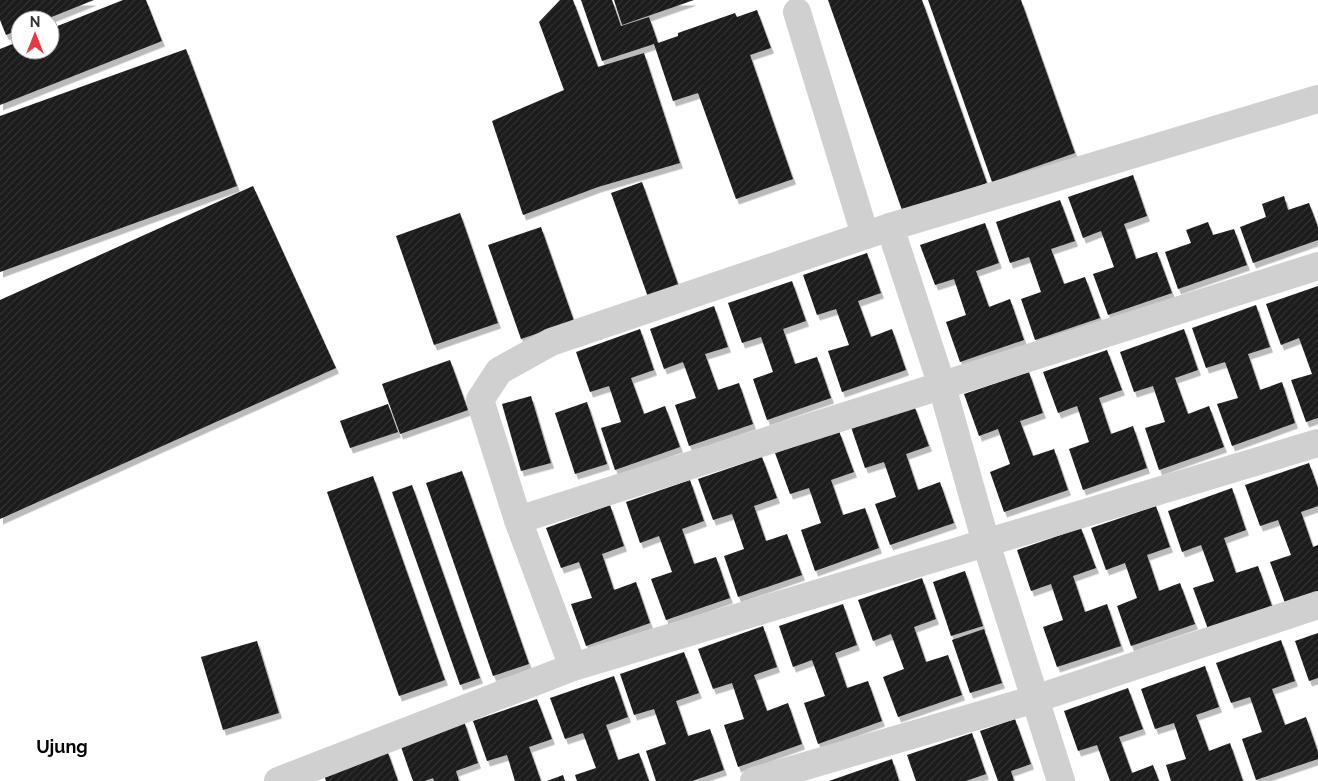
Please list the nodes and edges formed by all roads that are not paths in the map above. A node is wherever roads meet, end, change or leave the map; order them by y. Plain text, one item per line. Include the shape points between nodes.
1 (797, 12) dead end
2 (1318, 99) edge
3 (878, 231) junction
4 (1318, 266) edge
5 (942, 386) junction
6 (1318, 443) edge
7 (518, 520) junction
8 (986, 543) junction
9 (1318, 605) edge
10 (573, 668) junction
11 (1036, 700) junction
12 (278, 781) edge
13 (754, 781) edge
14 (1061, 781) edge

1 - 3 street
2 - 3 street
3 - 5 street
3 - 7 street via 551,342 499,371 480,400
4 - 5 street
5 - 7 street
5 - 8 street
6 - 8 street
7 - 10 street
8 - 10 street
8 - 11 street
9 - 11 street
10 - 12 street
11 - 13 street
11 - 14 street

